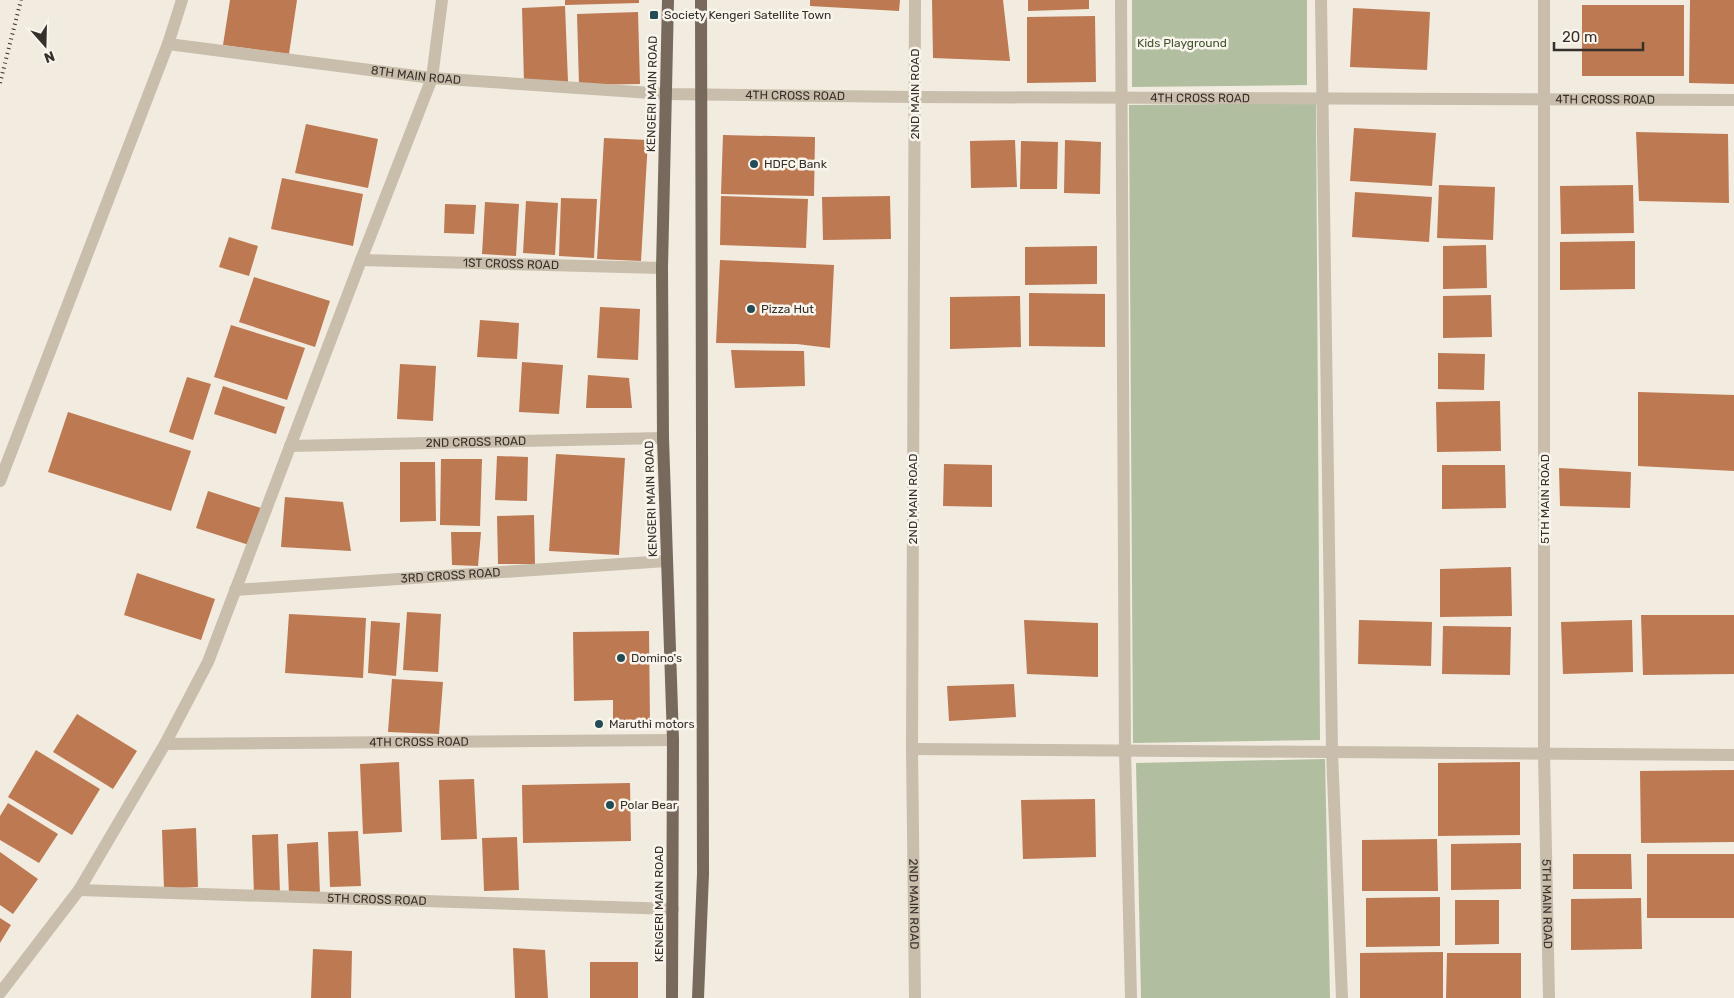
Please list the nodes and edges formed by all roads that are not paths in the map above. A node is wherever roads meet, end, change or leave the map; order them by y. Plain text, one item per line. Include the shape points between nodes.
1 (182, 0) edge
2 (442, 0) edge
3 (668, 0) edge
4 (702, 0) edge
5 (915, 0) edge
6 (1121, 0) edge
7 (1321, 0) edge
8 (1544, 0) edge
9 (168, 44) junction
10 (432, 78) junction
11 (666, 94) junction
12 (702, 95) junction
13 (915, 97) junction
14 (1122, 98) junction
15 (1321, 98) junction
16 (1545, 99) junction
17 (1734, 100) edge
18 (361, 260) junction
19 (662, 268) junction
20 (663, 438) junction
21 (290, 446) junction
22 (0, 481) edge
23 (666, 561) junction
24 (235, 590) junction
25 (674, 740) junction
26 (165, 744) junction
27 (912, 749) junction
28 (1125, 750) junction
29 (1332, 752) junction
30 (1544, 754) junction
31 (1734, 755) edge
32 (79, 890) junction
33 (673, 909) junction
34 (0, 993) edge
35 (672, 998) edge
36 (698, 998) edge
37 (915, 998) edge
38 (1131, 998) edge
39 (1342, 998) edge
40 (1548, 998) edge

1 - 9 street
2 - 10 street
3 - 11 main road, KENGERI MAIN ROAD
4 - 12 main road
5 - 13 street, 2ND MAIN ROAD
6 - 14 street
7 - 15 street
8 - 16 street, 5TH MAIN ROAD
9 - 10 street, 8TH MAIN ROAD
9 - 22 street
10 - 11 street, 8TH MAIN ROAD
10 - 18 street
11 - 12 street, 4TH CROSS ROAD
11 - 19 main road, KENGERI MAIN ROAD
12 - 13 street, 4TH CROSS ROAD
12 - 36 main road via 703,874
13 - 14 street, 4TH CROSS ROAD
13 - 27 street, 2ND MAIN ROAD
14 - 15 street, 4TH CROSS ROAD
14 - 28 street
15 - 16 street, 4TH CROSS ROAD
15 - 29 street
16 - 17 street, 4TH CROSS ROAD
16 - 30 street, 5TH MAIN ROAD
18 - 19 street, 1ST CROSS ROAD
18 - 21 street
19 - 20 main road, KENGERI MAIN ROAD
20 - 21 street, 2ND CROSS ROAD
20 - 23 main road, KENGERI MAIN ROAD
21 - 24 street
23 - 24 street, 3RD CROSS ROAD
23 - 25 main road, KENGERI MAIN ROAD
24 - 26 street via 208,662
25 - 26 street, 4TH CROSS ROAD
25 - 33 main road, KENGERI MAIN ROAD
26 - 32 street
27 - 28 street
27 - 37 street, 2ND MAIN ROAD
28 - 29 street
28 - 38 street
29 - 30 street
29 - 39 street
30 - 31 street
30 - 40 street, 5TH MAIN ROAD
32 - 33 street, 5TH CROSS ROAD
32 - 34 street
33 - 35 main road, KENGERI MAIN ROAD

